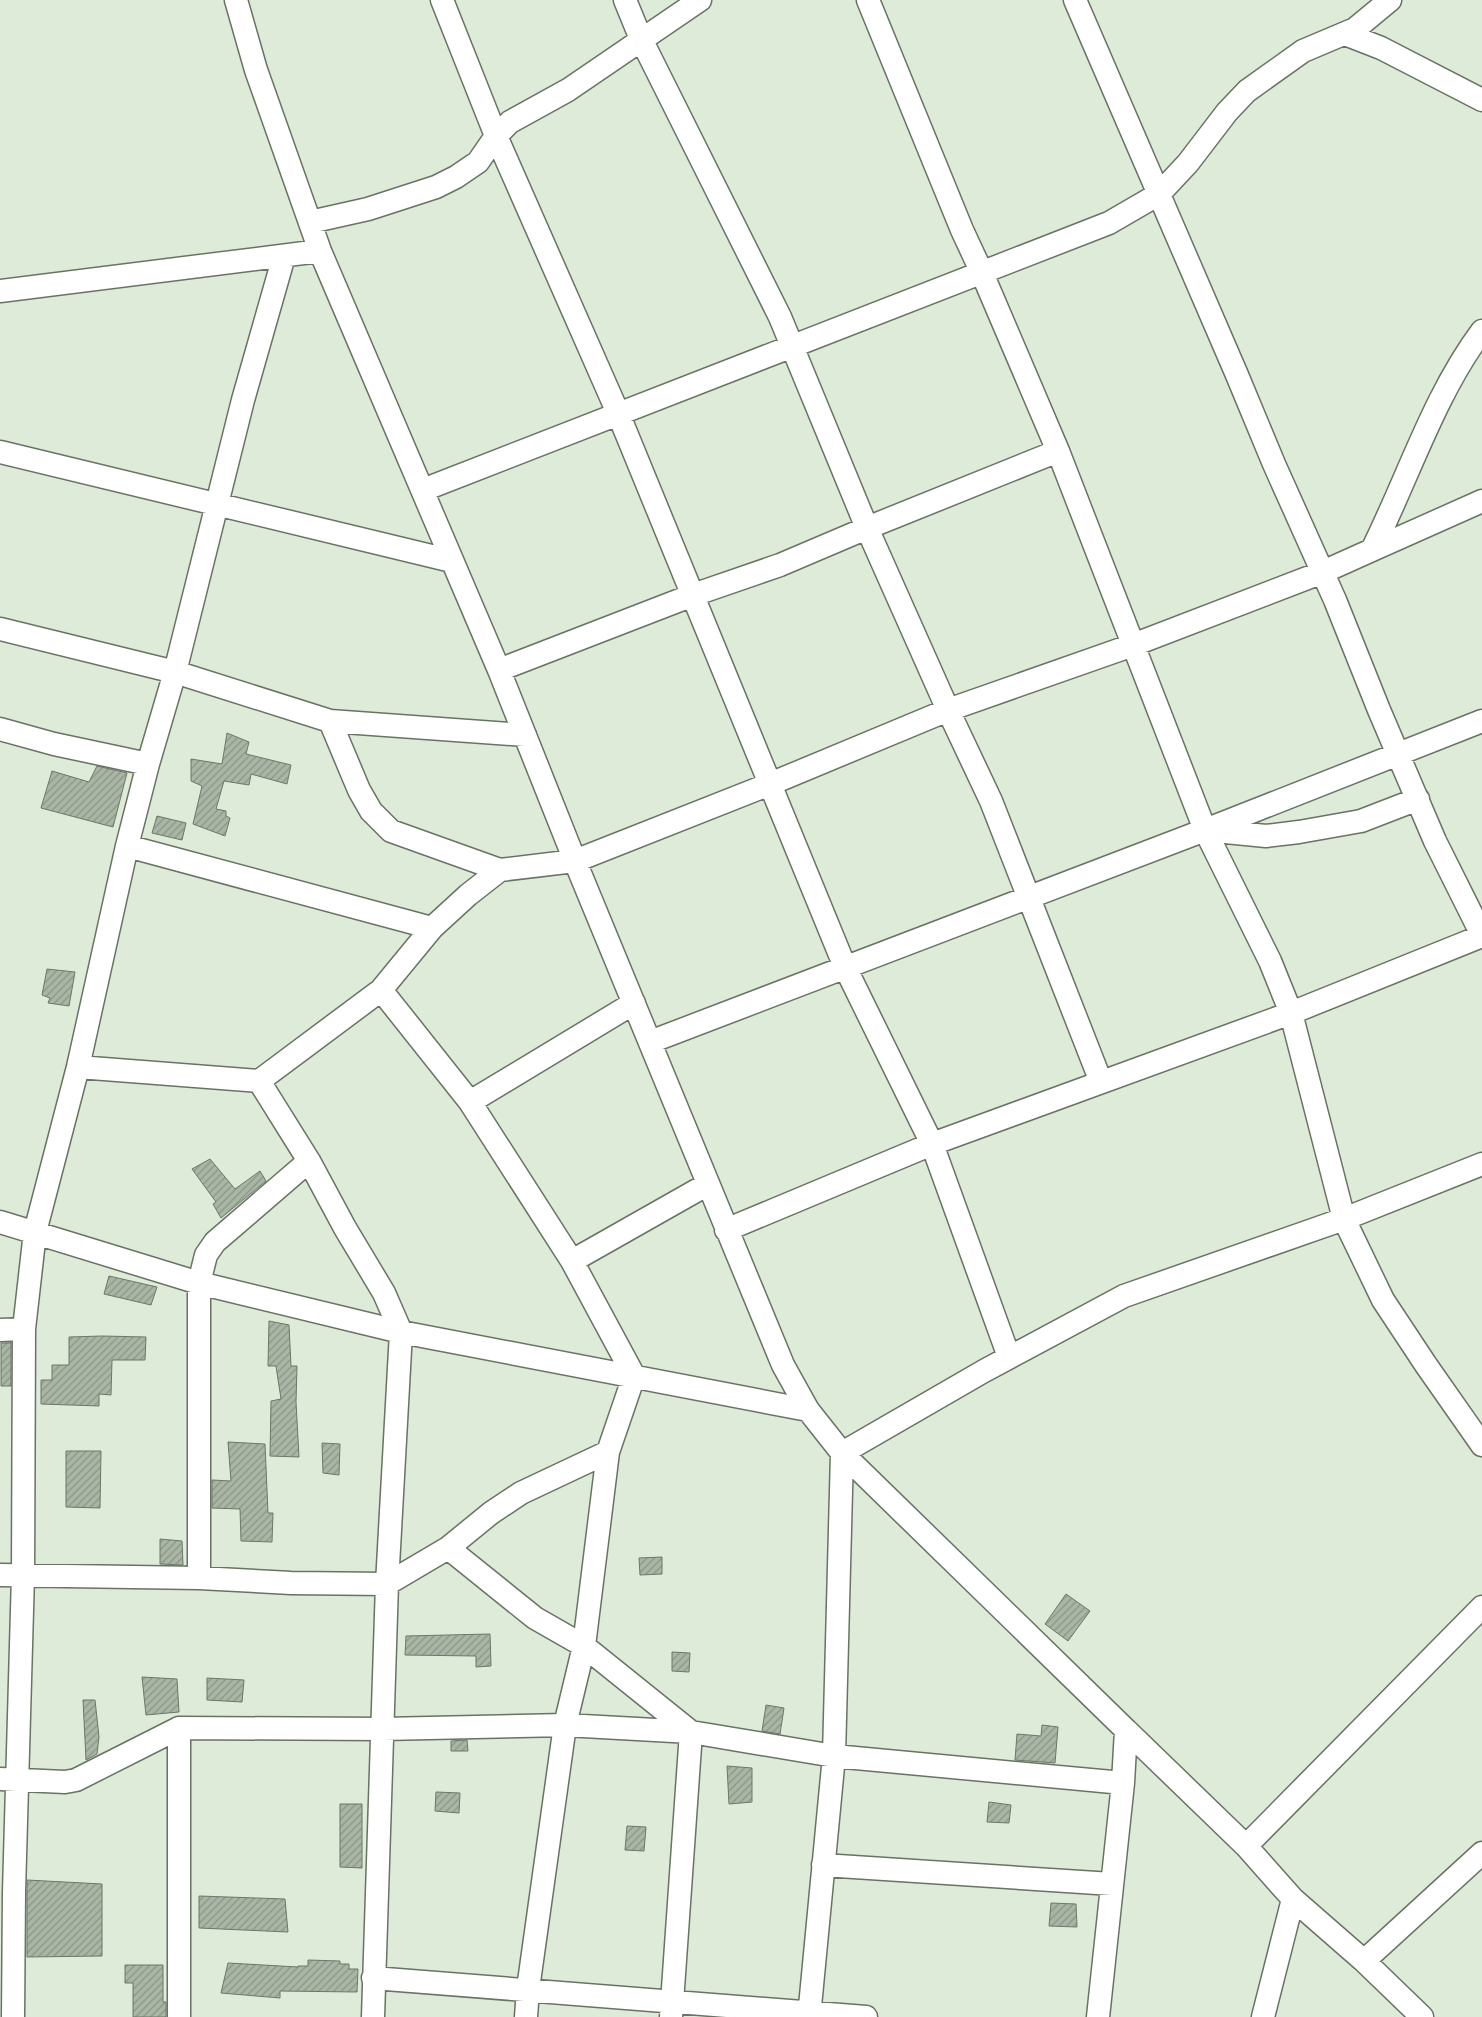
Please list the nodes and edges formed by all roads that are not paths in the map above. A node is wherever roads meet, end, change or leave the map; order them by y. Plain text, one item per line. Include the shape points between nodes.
1 (236, 0) edge
2 (442, 0) edge
3 (625, 0) edge
4 (700, 0) edge
5 (868, 0) edge
6 (1075, 0) edge
7 (1390, 0) edge
8 (1345, 34) junction
9 (641, 39) junction
10 (1482, 100) edge
11 (496, 136) junction
12 (1159, 194) junction
13 (310, 222) junction
14 (320, 251) junction
15 (284, 256) junction
16 (982, 273) junction
17 (0, 290) edge
18 (1482, 331) edge
19 (792, 347) junction
20 (618, 414) junction
21 (0, 452) edge
22 (1058, 452) junction
23 (423, 490) junction
24 (1482, 501) edge
25 (218, 505) junction
26 (868, 528) junction
27 (1372, 550) junction
28 (452, 562) junction
29 (1323, 572) junction
30 (693, 595) junction
31 (0, 630) edge
32 (1133, 645) junction
33 (499, 670) junction
34 (175, 672) junction
35 (948, 710) junction
36 (330, 720) junction
37 (1482, 721) edge
38 (0, 729) edge
39 (525, 735) junction
40 (1399, 753) junction
41 (148, 764) junction
42 (770, 784) junction
43 (1418, 799) junction
44 (1205, 830) junction
45 (127, 846) junction
46 (575, 861) junction
47 (500, 870) junction
48 (1028, 897) junction
49 (432, 928) junction
50 (1482, 936) edge
51 (845, 967) junction
52 (381, 990) junction
53 (634, 1003) junction
54 (1291, 1014) junction
55 (650, 1042) junction
56 (78, 1067) junction
57 (259, 1081) junction
58 (1101, 1082) junction
59 (470, 1102) junction
60 (932, 1144) junction
61 (309, 1161) junction
62 (1482, 1164) edge
63 (708, 1184) junction
64 (1344, 1219) junction
65 (0, 1222) edge
66 (726, 1230) junction
67 (35, 1232) junction
68 (572, 1262) junction
69 (199, 1283) junction
70 (24, 1329) junction
71 (0, 1330) edge
72 (401, 1332) junction
73 (1009, 1357) junction
74 (634, 1376) junction
75 (808, 1410) junction
76 (1482, 1445) edge
77 (608, 1452) junction
78 (842, 1453) junction
79 (448, 1548) junction
80 (0, 1575) edge
81 (23, 1576) junction
82 (199, 1578) junction
83 (387, 1584) junction
84 (1482, 1607) edge
85 (584, 1646) junction
86 (565, 1725) junction
87 (179, 1728) junction
88 (383, 1729) junction
89 (1126, 1730) junction
90 (691, 1732) junction
91 (834, 1756) junction
92 (9, 1779) edge
93 (1123, 1783) junction
94 (1246, 1846) junction
95 (1482, 1853) edge
96 (823, 1865) junction
97 (1112, 1884) junction
98 (7, 1894) edge
99 (1294, 1899) junction
100 (1364, 1961) junction
101 (373, 1978) junction
102 (528, 1990) junction
103 (672, 2010) edge
104 (809, 2015) edge
105 (13, 2017) edge
106 (179, 2017) edge
107 (373, 2017) edge
108 (526, 2017) edge
109 (866, 2017) edge
110 (1098, 2017) edge
111 (1263, 2017) edge
112 (1422, 2017) edge

1 - 13 street via 256,70
2 - 11 street
3 - 9 street
4 - 9 street
5 - 16 street
6 - 12 street
7 - 8 street
8 - 10 street via 1381,48
8 - 12 street via 1303,51 1247,91
9 - 11 street via 568,90 510,122
9 - 19 street
11 - 13 street via 478,162 436,187
11 - 20 street
12 - 16 street via 1110,223
12 - 29 street
13 - 14 street
14 - 15 street
14 - 23 street
15 - 17 street
15 - 25 street via 243,400
16 - 19 street
16 - 22 street
18 - 27 street via 1463,356 1448,385
19 - 20 street
19 - 26 street
20 - 23 street
20 - 30 street
21 - 25 street
22 - 26 street
22 - 32 street
23 - 28 street
24 - 27 street
25 - 28 street
25 - 34 street
26 - 30 street via 780,565
26 - 35 street
27 - 29 street
28 - 33 street
29 - 32 street
29 - 40 street
30 - 33 street
30 - 42 street
31 - 34 street
32 - 35 street
32 - 44 street
33 - 39 street
34 - 36 street
34 - 41 street
35 - 42 street
35 - 48 street via 991,801
36 - 39 street
36 - 47 street via 359,790 371,811 392,831
37 - 40 street
38 - 41 street
39 - 46 street
40 - 43 street
40 - 44 street
41 - 45 street
42 - 46 street
42 - 51 street
43 - 44 street via 1361,821 1299,832 1266,836
43 - 50 street
44 - 48 street
44 - 54 street via 1270,961
45 - 49 street
45 - 56 street
46 - 47 street
46 - 53 street
47 - 49 street
48 - 51 street
48 - 58 street
49 - 52 street
50 - 54 street
51 - 55 street
51 - 60 street
52 - 57 street
52 - 59 street
53 - 55 street
53 - 59 street
54 - 58 street
54 - 64 street
55 - 63 street
56 - 57 street
56 - 67 street
57 - 61 street
58 - 60 street
59 - 68 street
60 - 66 street
60 - 73 street
61 - 69 street via 215,1242 206,1255
61 - 72 street via 384,1293
62 - 64 street
63 - 66 street
63 - 68 street
64 - 73 street via 1124,1296
64 - 76 street via 1383,1300
65 - 67 street
66 - 75 street via 782,1365
67 - 69 street
67 - 70 street
68 - 74 street
69 - 72 street
69 - 82 street
70 - 71 street
70 - 81 street
72 - 74 street
72 - 83 street
73 - 78 street
74 - 75 street
74 - 77 street
75 - 78 street
77 - 79 street via 521,1493
77 - 85 street
78 - 89 street
78 - 91 street
79 - 83 street
79 - 85 street via 535,1618
80 - 81 street
81 - 82 street
81 - 92 street
82 - 83 street
83 - 88 street
84 - 94 street
85 - 86 street
85 - 90 street
86 - 88 street
86 - 90 street
86 - 102 street
87 - 88 street
87 - 92 street via 76,1780
87 - 106 street
88 - 101 street
89 - 93 street
89 - 94 street
90 - 91 street
90 - 103 street
91 - 93 street
91 - 96 street
92 - 98 street
93 - 97 street
94 - 99 street
95 - 100 street
96 - 97 street
96 - 104 street
97 - 110 street
98 - 105 street
99 - 100 street
99 - 111 street
100 - 112 street
101 - 102 street
101 - 107 street
102 - 103 street
102 - 108 street
103 - 104 street
104 - 109 street

